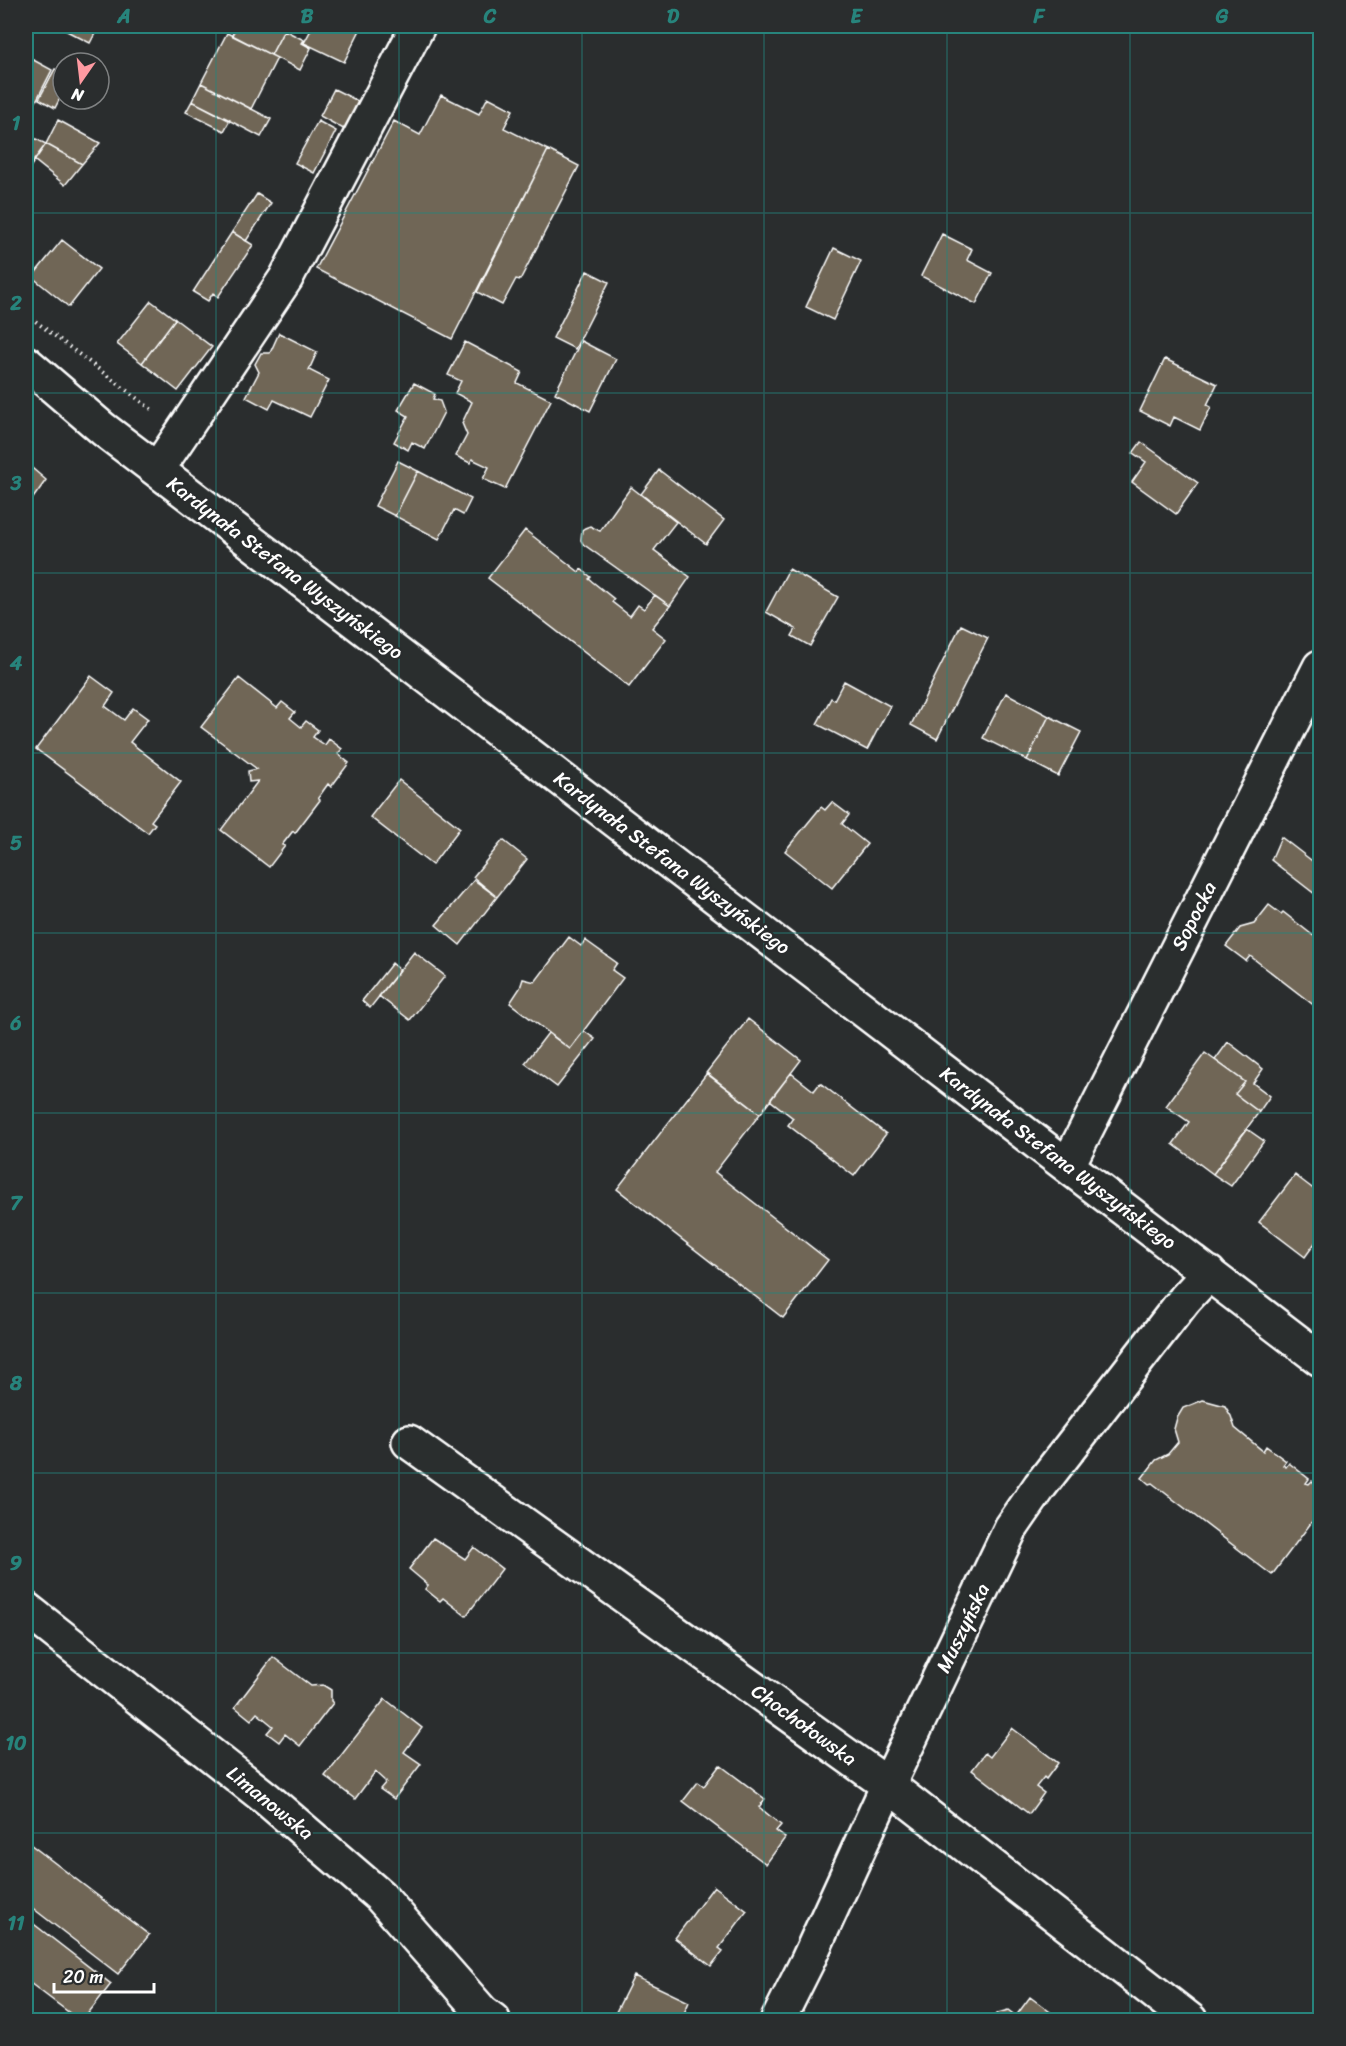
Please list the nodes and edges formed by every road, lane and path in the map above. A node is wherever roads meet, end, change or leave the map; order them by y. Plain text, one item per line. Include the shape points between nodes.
1 (418, 26) edge
2 (26, 314) edge
3 (26, 363) edge
4 (182, 433) junction
5 (157, 470) junction
6 (1320, 668) edge
7 (1068, 1165) junction
8 (1209, 1273) junction
9 (1320, 1359) edge
10 (409, 1442) dead end
11 (26, 1609) edge
12 (888, 1785) junction
13 (493, 2020) edge
14 (778, 2020) edge
15 (1190, 2020) edge

1 - 4 street via 286,278
2 - 4 path
3 - 5 street, Kardynała Stefana Wyszyńskiego
4 - 5 street
5 - 7 street, Kardynała Stefana Wyszyńskiego
6 - 7 street, Sopocka
7 - 8 street, Kardynała Stefana Wyszyńskiego
8 - 9 street, Kardynała Stefana Wyszyńskiego
8 - 12 street, Muszyńska via 1061,1458 1011,1528
10 - 12 street, Chochołowska
11 - 13 street, Limanowska via 267,1799 380,1896
12 - 14 street, Muszyńska
12 - 15 street, Chochołowska

